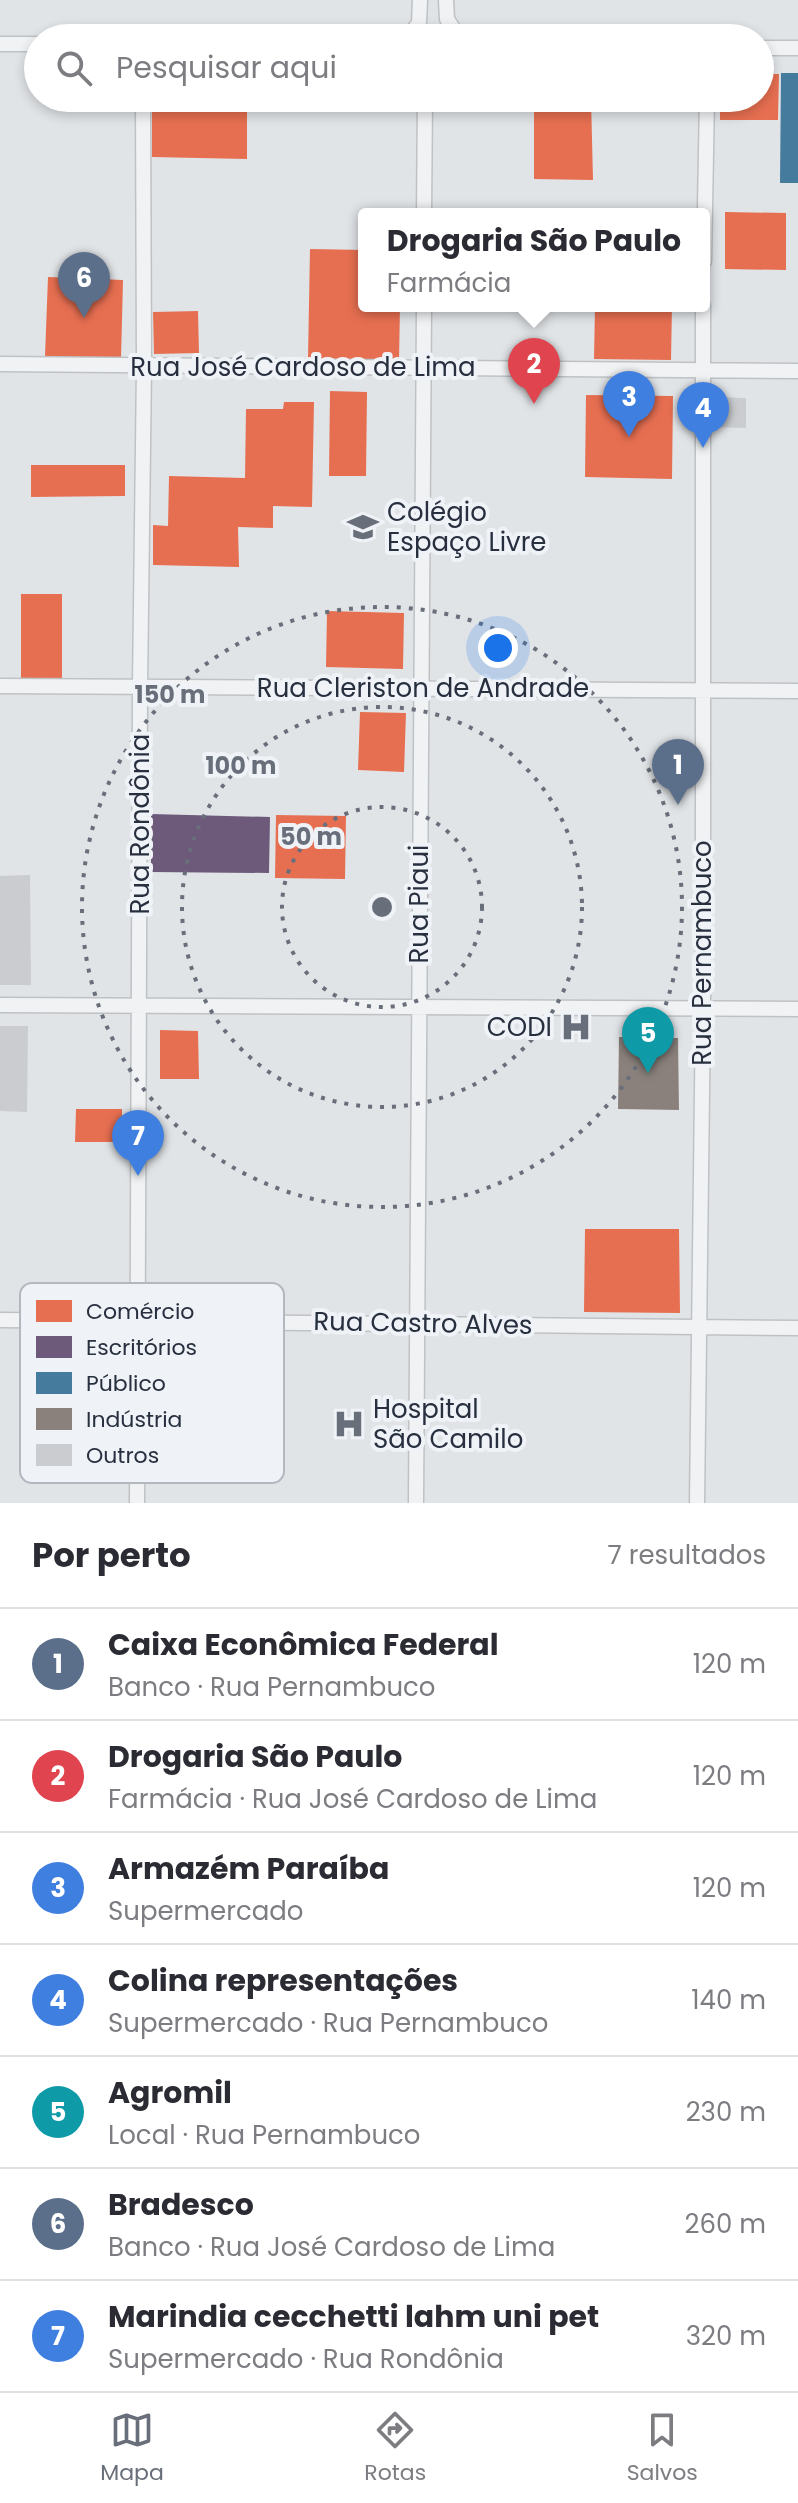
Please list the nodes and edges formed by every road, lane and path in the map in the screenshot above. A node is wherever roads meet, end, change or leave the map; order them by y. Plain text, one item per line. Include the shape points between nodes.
1 (420, 0) edge
2 (446, 0) edge
3 (422, 24) edge
4 (450, 24) edge
5 (0, 44) edge
6 (24, 44) edge
7 (774, 48) edge
8 (798, 48) edge
9 (143, 112) edge
10 (425, 112) edge
11 (707, 112) edge
12 (424, 208) edge
13 (705, 208) edge
14 (424, 312) edge
15 (703, 312) edge
16 (0, 364) edge
17 (144, 366) junction
18 (423, 367) junction
19 (702, 370) junction
20 (798, 371) edge
21 (0, 686) edge
22 (140, 687) junction
23 (421, 687) junction
24 (703, 690) junction
25 (798, 691) edge
26 (0, 1005) edge
27 (141, 1006) junction
28 (419, 1007) junction
29 (703, 1009) junction
30 (798, 1009) edge
31 (139, 1283) edge
32 (284, 1322) edge
33 (418, 1323) junction
34 (698, 1326) junction
35 (798, 1328) edge
36 (137, 1483) edge
37 (137, 1503) edge
38 (416, 1503) edge
39 (697, 1503) edge

1 - 3 street
2 - 4 street
5 - 6 street
7 - 8 street
9 - 17 street, Rua Rondônia
10 - 12 street
11 - 13 street
14 - 18 street, Rua Piaui
15 - 19 street, Rua Pernambuco
16 - 17 street, Rua José Cardoso de Lima
17 - 18 street, Rua José Cardoso de Lima
17 - 22 street, Rua Rondônia
18 - 19 street, Rua José Cardoso de Lima
18 - 23 street, Rua Piaui
19 - 20 street, Rua José Cardoso de Lima
19 - 24 street, Rua Pernambuco
21 - 22 street, Rua Cleriston de Andrade
22 - 23 street, Rua Cleriston de Andrade
22 - 27 street, Rua Rondônia
23 - 24 street, Rua Cleriston de Andrade
23 - 28 street, Rua Piaui
24 - 25 street, Rua Cleriston de Andrade
24 - 29 street, Rua Pernambuco
26 - 27 street
27 - 28 street
27 - 31 street, Rua Rondônia
28 - 29 street
28 - 33 street, Rua Piaui
29 - 30 street
29 - 34 street, Rua Pernambuco
32 - 33 street, Rua Castro Alves
33 - 34 street, Rua Castro Alves
33 - 38 street, Rua Piaui
34 - 35 street, Rua Castro Alves
34 - 39 street, Rua Pernambuco
36 - 37 street, Rua Rondônia

